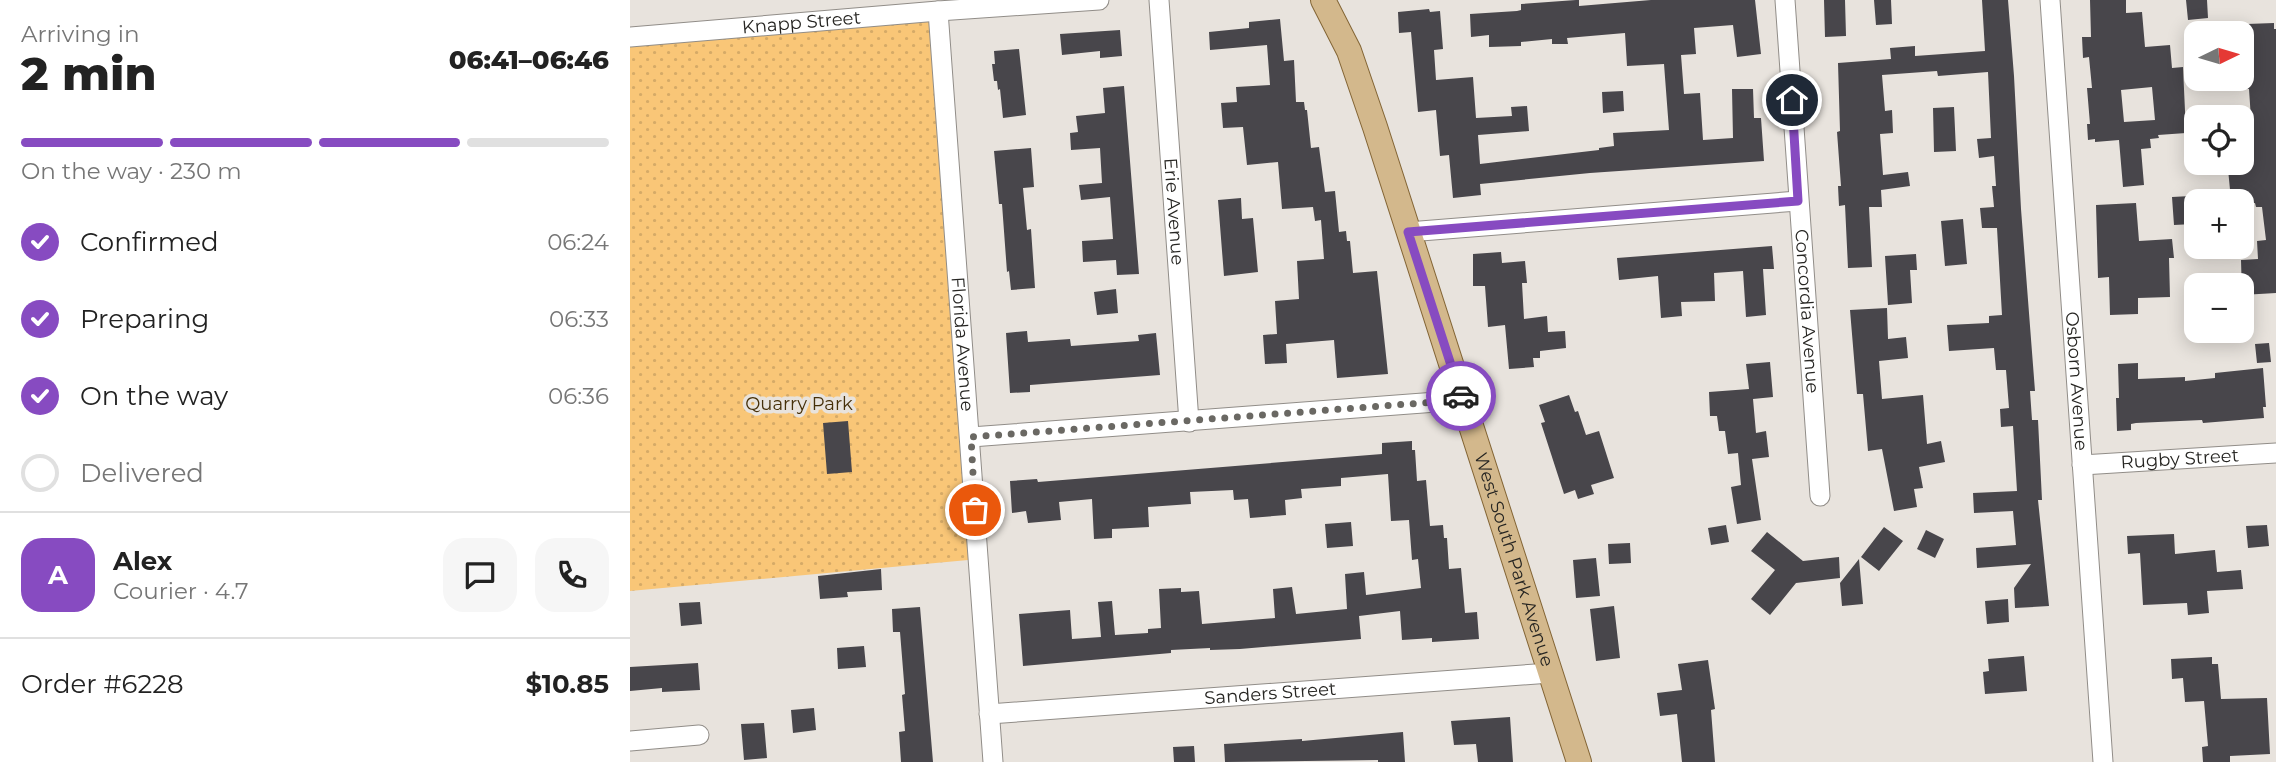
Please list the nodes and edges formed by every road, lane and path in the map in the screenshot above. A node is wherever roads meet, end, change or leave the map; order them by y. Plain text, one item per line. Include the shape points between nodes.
1 (1099, 0) edge
2 (1158, 0) edge
3 (1323, 0) edge
4 (1785, 0) edge
5 (2050, 0) edge
6 (937, 11) junction
7 (630, 37) edge
8 (1798, 201) junction
9 (1408, 232) junction
10 (1462, 400) junction
11 (1189, 422) junction
12 (971, 437) junction
13 (2276, 453) edge
14 (2082, 465) junction
15 (1820, 496) dead end
16 (1550, 673) junction
17 (989, 714) junction
18 (699, 735) dead end
19 (630, 741) edge
20 (993, 762) edge
21 (1580, 762) edge
22 (2103, 762) edge

1 - 6 street, Knapp Street
2 - 11 street, Erie Avenue
3 - 9 main road, West South Park Avenue via 1349,51
4 - 8 street, Concordia Avenue
5 - 14 street, Osborn Avenue
6 - 7 street, Knapp Street
6 - 12 street, Florida Avenue
8 - 9 street
8 - 15 street, Concordia Avenue
9 - 10 main road, West South Park Avenue
10 - 11 street
10 - 16 main road, West South Park Avenue
11 - 12 street
12 - 17 street, Florida Avenue
13 - 14 street, Rugby Street
14 - 22 street, Osborn Avenue
16 - 17 street, Sanders Street
16 - 21 main road, West South Park Avenue
17 - 20 street, Florida Avenue
18 - 19 street

